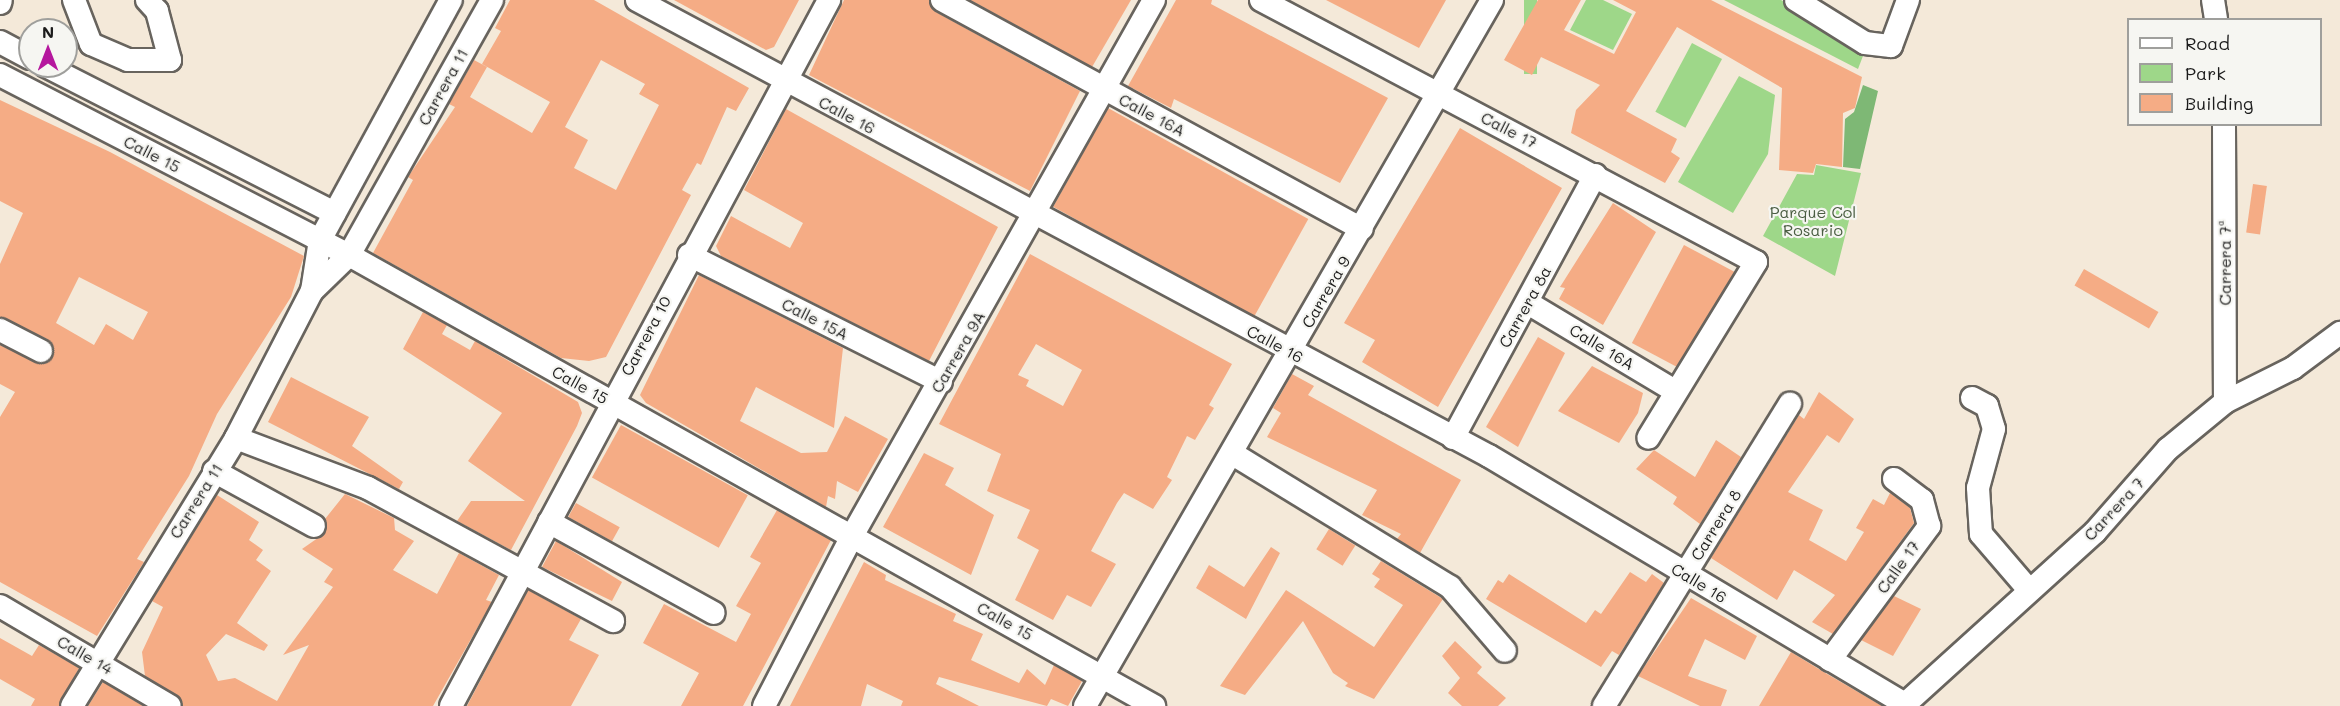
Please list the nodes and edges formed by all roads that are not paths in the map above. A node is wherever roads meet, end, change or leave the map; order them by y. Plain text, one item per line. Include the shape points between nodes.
1 (74, 0) edge
2 (147, 0) edge
3 (451, 0) edge
4 (492, 0) edge
5 (637, 0) edge
6 (829, 0) edge
7 (942, 0) edge
8 (1154, 0) edge
9 (1261, 0) edge
10 (1492, 0) edge
11 (1796, 0) edge
12 (1908, 0) edge
13 (2213, 0) edge
14 (2216, 18) edge
15 (0, 42) edge
16 (18, 52) edge
17 (0, 75) edge
18 (70, 78) edge
19 (785, 81) junction
20 (1105, 90) junction
21 (1441, 96) junction
22 (2224, 126) edge
23 (1595, 175) junction
24 (335, 213) junction
25 (1036, 216) junction
26 (1362, 229) junction
27 (320, 240) junction
28 (349, 255) junction
29 (689, 255) junction
30 (312, 291) junction
31 (1528, 303) junction
32 (0, 330) edge
33 (2340, 333) edge
34 (40, 351) dead end
35 (1292, 353) junction
36 (941, 382) junction
37 (1675, 392) junction
38 (1972, 398) dead end
39 (611, 402) junction
40 (2225, 402) junction
41 (1790, 404) dead end
42 (236, 438) junction
43 (1453, 438) junction
44 (1648, 438) dead end
45 (1233, 454) junction
46 (214, 471) junction
47 (1894, 479) dead end
48 (549, 522) junction
49 (314, 526) dead end
50 (852, 536) junction
51 (524, 575) junction
52 (1685, 575) junction
53 (2029, 590) junction
54 (0, 606) edge
55 (714, 613) dead end
56 (613, 621) dead end
57 (1505, 651) dead end
58 (1830, 660) junction
59 (96, 661) junction
60 (1103, 676) junction
61 (1904, 705) edge
62 (72, 706) edge
63 (170, 706) edge
64 (451, 706) edge
65 (764, 706) edge
66 (1085, 706) edge
67 (1154, 706) edge
68 (1604, 706) edge

1 - 2 street via 91,44 129,60 170,60 157,11
3 - 24 street, Carrera 11
4 - 28 street, Carrera 11
5 - 19 street, Calle 16
6 - 19 street, Carrera 10
7 - 20 street, Calle 16A
8 - 20 street, Carrera 9A
9 - 21 street, Calle 17
10 - 21 street, Carrera 9
11 - 12 street via 1865,43 1891,46
13 - 14 street
15 - 16 street
17 - 27 street, Calle 15
18 - 24 street, Calle 15
19 - 25 street, Calle 16
19 - 29 street, Carrera 10
20 - 25 street, Carrera 9A
20 - 26 street, Calle 16A
21 - 23 street, Calle 17
21 - 26 street, Carrera 9
22 - 40 street, Carrera 7ª
23 - 31 street, Carrera 8a
23 - 37 street, Calle 17 via 1756,262
24 - 27 street, Carrera 11
25 - 35 street, Calle 16
25 - 36 street, Carrera 9A
26 - 35 street, Carrera 9
27 - 28 street, Calle 15
27 - 30 street, Carrera 11
28 - 30 street, Carrera 11
28 - 39 street, Calle 15
29 - 36 street, Calle 15A
29 - 39 street, Carrera 10
30 - 42 street, Carrera 11
31 - 37 street, Calle 16A
31 - 43 street, Carrera 8a
32 - 34 street
33 - 40 street, Carrera 7 via 2293,368
35 - 43 street, Calle 16
35 - 45 street, Carrera 9
36 - 50 street, Carrera 9A
37 - 44 street
38 - 53 street via 1987,406 1994,429 1978,488 1981,534
39 - 48 street, Carrera 10
39 - 50 street, Calle 15
40 - 53 street, Carrera 7 via 2168,448 2095,532
41 - 52 street, Carrera 8
42 - 46 street, Carrera 11
42 - 51 street via 368,488
43 - 52 street, Calle 16
45 - 57 street via 1450,587
45 - 60 street, Carrera 9
46 - 49 street
46 - 59 street, Carrera 11
47 - 58 street, Calle 17 via 1922,500 1929,526
48 - 51 street, Carrera 10
48 - 55 street
50 - 60 street, Calle 15
50 - 65 street, Carrera 9A
51 - 56 street
51 - 64 street, Carrera 10
52 - 58 street, Calle 16
52 - 68 street, Carrera 8
53 - 61 street, Carrera 7
54 - 59 street, Calle 14
58 - 61 street, Calle 16
59 - 62 street, Carrera 11
59 - 63 street, Calle 14
60 - 66 street, Carrera 9
60 - 67 street, Calle 15

